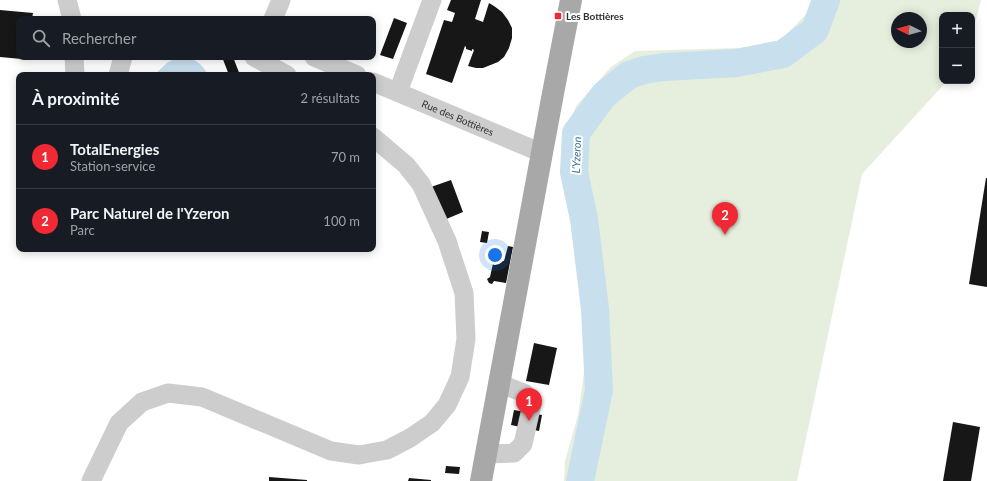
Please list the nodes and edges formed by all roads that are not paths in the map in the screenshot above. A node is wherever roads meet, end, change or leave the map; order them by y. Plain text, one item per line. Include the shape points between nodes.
1 (67, 0) edge
2 (267, 0) edge
3 (281, 0) edge
4 (432, 0) edge
5 (571, 0) edge
6 (71, 16) edge
7 (272, 16) edge
8 (274, 16) edge
9 (74, 60) edge
10 (122, 60) edge
11 (260, 60) edge
12 (321, 60) edge
13 (75, 72) edge
14 (119, 72) edge
15 (282, 72) edge
16 (350, 72) edge
17 (376, 83) edge
18 (398, 92) junction
19 (376, 140) edge
20 (542, 153) junction
21 (498, 383) dead end
22 (486, 454) junction
23 (91, 481) edge
24 (481, 481) edge

1 - 6 street
2 - 7 street
3 - 8 street
4 - 18 street
5 - 20 main road
9 - 13 street
10 - 14 street
11 - 15 street
12 - 16 street
17 - 18 street, Rue des Bottières
18 - 20 street, Rue des Bottières
19 - 23 street via 406,165 422,184 447,242 464,293 466,339 460,377 447,405 432,423 387,450 359,455 331,452 202,397 168,393 142,402 119,423
20 - 22 main road
21 - 22 street via 524,393 532,404 523,444 514,453
22 - 24 main road

